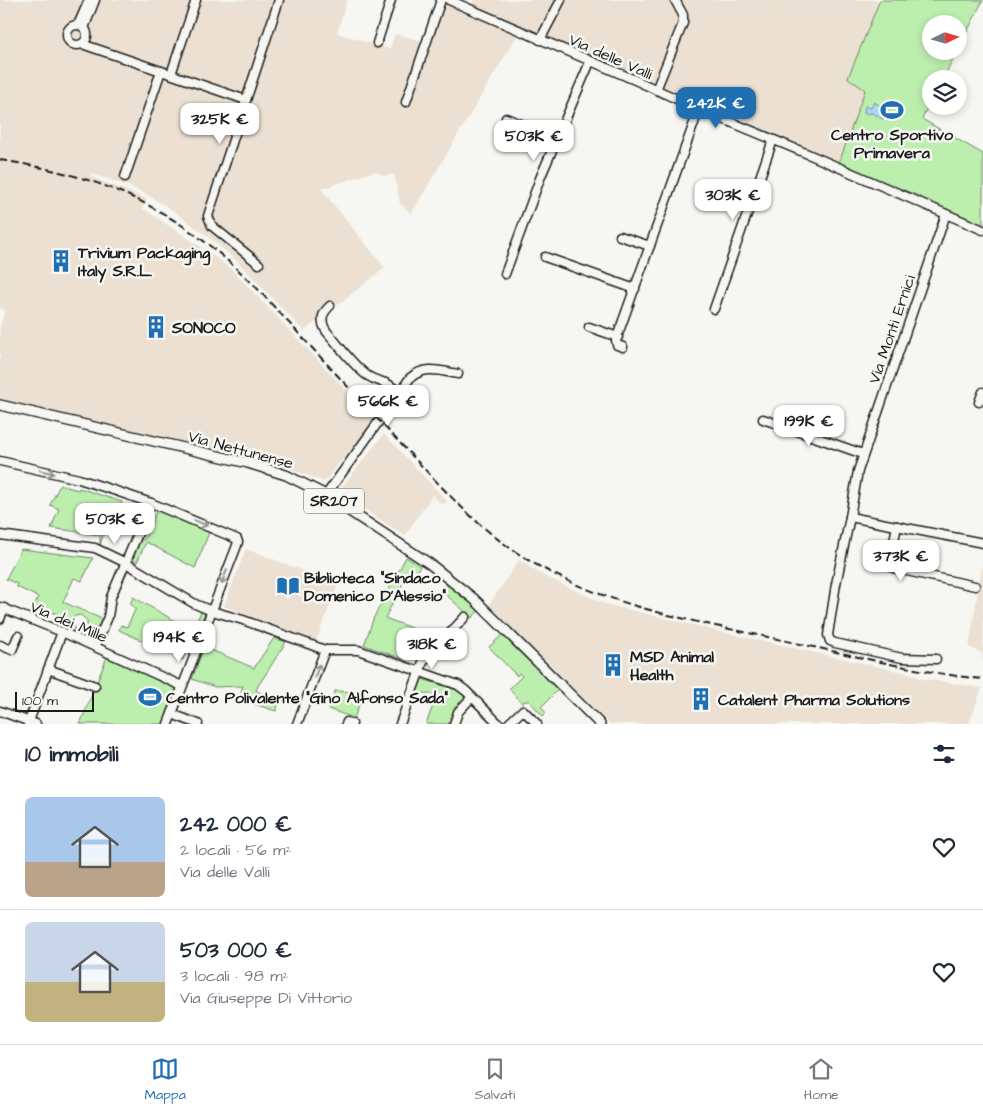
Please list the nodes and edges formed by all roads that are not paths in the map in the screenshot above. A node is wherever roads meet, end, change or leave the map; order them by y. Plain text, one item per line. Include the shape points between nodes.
1 (89, 0) edge
2 (95, 0) edge
3 (196, 0) edge
4 (279, 0) edge
5 (391, 0) edge
6 (441, 0) edge
7 (449, 0) edge
8 (561, 0) edge
9 (675, 0) edge
10 (466, 3) edge
11 (81, 26) junction
12 (540, 40) junction
13 (377, 43) dead end
14 (82, 44) junction
15 (590, 62) junction
16 (161, 71) junction
17 (171, 74) junction
18 (656, 90) junction
19 (246, 100) junction
20 (406, 102) dead end
21 (699, 110) junction
22 (506, 118) dead end
23 (556, 138) junction
24 (773, 140) junction
25 (125, 177) dead end
26 (946, 214) junction
27 (983, 230) edge
28 (620, 236) dead end
29 (650, 246) junction
30 (545, 257) dead end
31 (259, 264) dead end
32 (505, 274) dead end
33 (635, 289) junction
34 (330, 306) dead end
35 (714, 309) dead end
36 (589, 327) dead end
37 (618, 337) junction
38 (623, 347) dead end
39 (458, 374) dead end
40 (983, 392) edge
41 (398, 393) junction
42 (979, 402) dead end
43 (0, 405) edge
44 (763, 418) dead end
45 (863, 454) junction
46 (0, 461) edge
47 (326, 495) junction
48 (151, 503) junction
49 (850, 517) junction
50 (897, 526) junction
51 (0, 535) edge
52 (983, 542) edge
53 (126, 563) junction
54 (975, 586) dead end
55 (2, 608) edge
56 (212, 611) junction
57 (465, 616) dead end
58 (0, 619) edge
59 (62, 632) junction
60 (18, 636) dead end
61 (0, 645) edge
62 (95, 647) junction
63 (325, 650) junction
64 (936, 659) dead end
65 (48, 669) junction
66 (419, 672) junction
67 (94, 686) dead end
68 (182, 686) junction
69 (472, 697) junction
70 (0, 710) edge
71 (172, 714) junction
72 (455, 720) edge
73 (31, 723) edge
74 (168, 724) edge
75 (198, 724) edge
76 (297, 724) edge
77 (400, 724) edge
78 (463, 724) edge
79 (499, 724) edge
80 (508, 724) edge
81 (537, 724) edge
82 (600, 724) edge

1 - 11 street
2 - 11 street
3 - 17 street
4 - 19 street
5 - 13 street
6 - 20 street
7 - 10 street, Via delle Valli
8 - 12 street
9 - 18 street via 683,15 683,23
10 - 12 street, Via delle Valli
11 - 14 street via 87,36
11 - 14 street via 69,29 67,36 72,44
12 - 15 street, Via delle Valli
14 - 16 street
15 - 18 street, Via delle Valli
15 - 23 street
16 - 17 street
16 - 25 street
17 - 19 street
18 - 21 street, Via delle Valli
19 - 31 street via 208,218 212,226
21 - 24 street, Via delle Valli
21 - 29 street
22 - 23 street
23 - 32 street
24 - 26 street, Via delle Valli
24 - 35 street
26 - 27 street, Via delle Valli
26 - 45 street, Via Monti Ernici
28 - 29 street
29 - 33 street
30 - 33 street
33 - 37 street
34 - 41 street via 322,319 327,332 363,372 388,383
36 - 37 street
37 - 38 street via 616,344
39 - 41 street via 423,370 412,376
40 - 42 street
41 - 47 street
43 - 47 main road, Via Nettunense / SR207 via 267,469
44 - 45 street
45 - 49 street, Via Monti Ernici via 854,484
46 -> 48 street via 79,479
47 - 82 main road, Via Nettunense / SR207 via 454,581
48 - 53 street
48 -> 56 street via 236,537 238,544
49 - 50 street
49 - 64 street, Via Monti Ernici via 836,584 829,640 898,658
50 - 52 street
50 - 54 street via 890,560 893,568
51 - 53 street via 90,546
53 - 56 street
53 - 62 street
55 - 58 street
55 - 59 street, Via dei Mille
56 - 63 street
56 - 68 street
57 - 66 street via 428,656
59 - 62 street, Via dei Mille
59 - 65 street
60 - 61 street via 12,650
62 - 68 street, Via dei Mille
63 - 66 street via 358,650
76 -> 63 street
65 - 67 street
65 - 73 street
66 - 69 street via 458,685
66 - 77 street
68 - 71 street
69 - 72 street
69 - 79 street
70 - 73 street
71 - 74 street
71 - 75 street
72 - 78 street
80 - 81 street via 523,710

